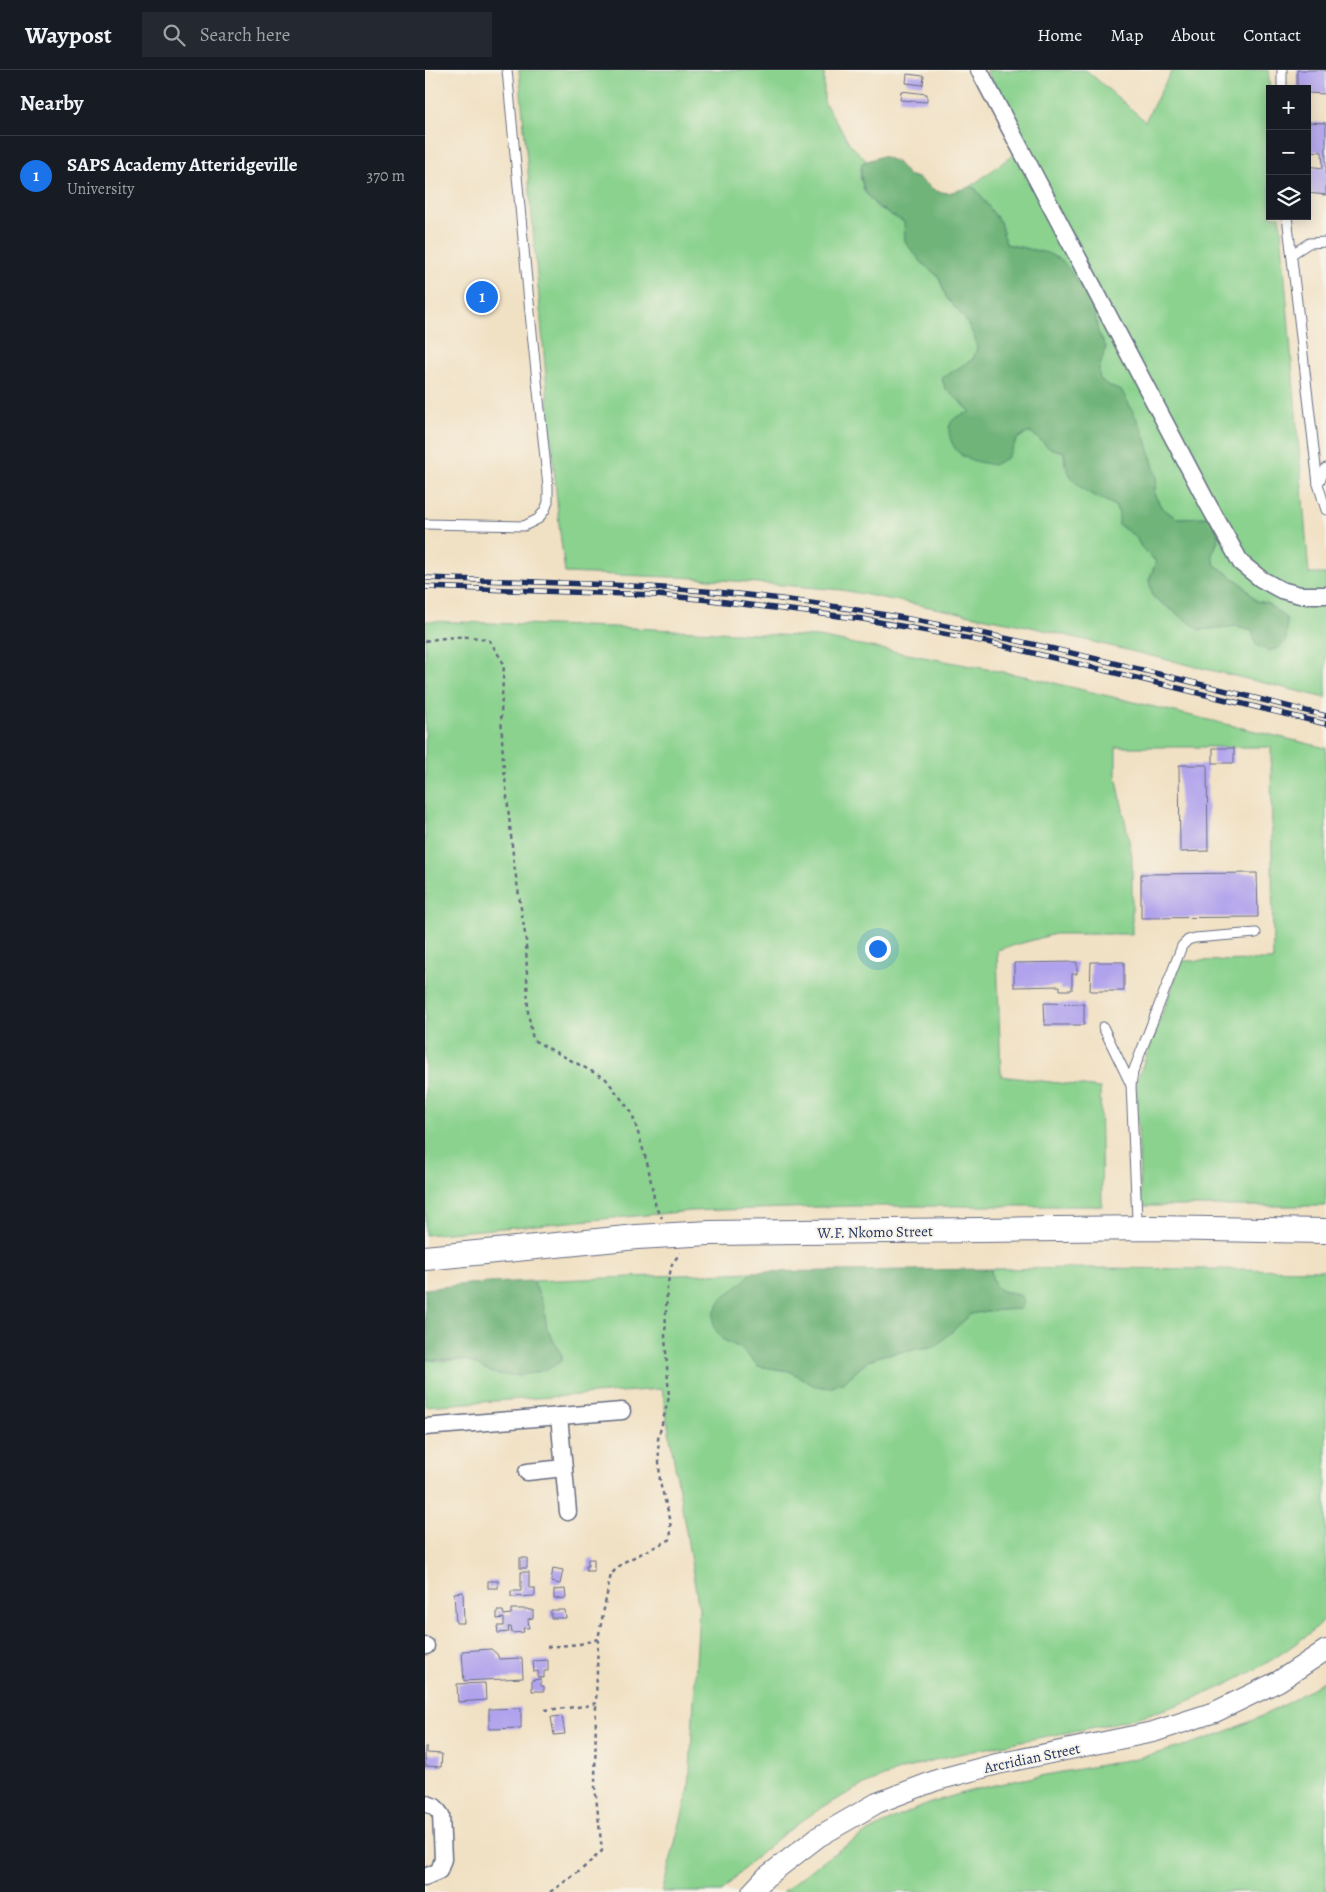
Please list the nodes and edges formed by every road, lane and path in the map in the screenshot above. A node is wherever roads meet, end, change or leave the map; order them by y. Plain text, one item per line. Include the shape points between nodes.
1 (507, 70) edge
2 (979, 70) edge
3 (1282, 70) edge
4 (1282, 85) edge
5 (1288, 220) edge
6 (1326, 242) edge
7 (1292, 254) junction
8 (1326, 468) edge
9 (1318, 484) junction
10 (1326, 510) edge
11 (425, 524) edge
12 (1326, 595) edge
13 (425, 641) edge
14 (1256, 932) dead end
15 (1103, 1027) dead end
16 (1131, 1085) junction
17 (1326, 1216) edge
18 (1138, 1224) junction
19 (679, 1231) junction
20 (1326, 1231) edge
21 (425, 1249) edge
22 (425, 1258) edge
23 (622, 1411) dead end
24 (559, 1416) junction
25 (425, 1427) edge
26 (564, 1468) junction
27 (527, 1472) dead end
28 (568, 1512) dead end
29 (598, 1639) junction
30 (547, 1647) dead end
31 (1326, 1650) edge
32 (596, 1702) junction
33 (545, 1710) dead end
34 (425, 1803) edge
35 (425, 1877) edge
36 (550, 1892) edge
37 (752, 1892) edge

1 - 11 lane via 548,502 542,515 524,526
2 - 12 street via 1241,563 1281,590 1301,595
3 - 4 lane
5 - 7 lane
6 - 7 lane via 1309,243
7 - 9 lane
8 - 9 lane
9 - 10 lane
13 - 19 path via 477,636 490,641 504,664 503,759 526,940 528,1012 533,1040 606,1079 632,1113 656,1208
14 - 16 lane via 1195,938 1182,946 1133,1072
15 - 16 lane
16 - 18 lane
17 - 18 main road, W.F. Nkomo Street
18 - 19 main road, W.F. Nkomo Street
18 - 20 main road, W.F. Nkomo Street
19 - 21 main road, W.F. Nkomo Street via 548,1236
19 - 22 main road, W.F. Nkomo Street
19 - 29 path via 684,1249 672,1264 667,1287 665,1336 669,1397 658,1438 660,1483 670,1518 671,1539 624,1562 611,1574
23 - 24 street
24 - 25 street
24 - 26 street
26 - 27 street
26 - 28 street
29 - 30 path
29 - 32 path
31 - 37 street, Arcridian Street via 1279,1681 1215,1712 1153,1732 997,1764 937,1780 877,1803 818,1837 766,1877
32 - 33 path
32 - 36 path via 595,1787 602,1851
34 - 35 street via 435,1807 441,1815 443,1859 439,1871

